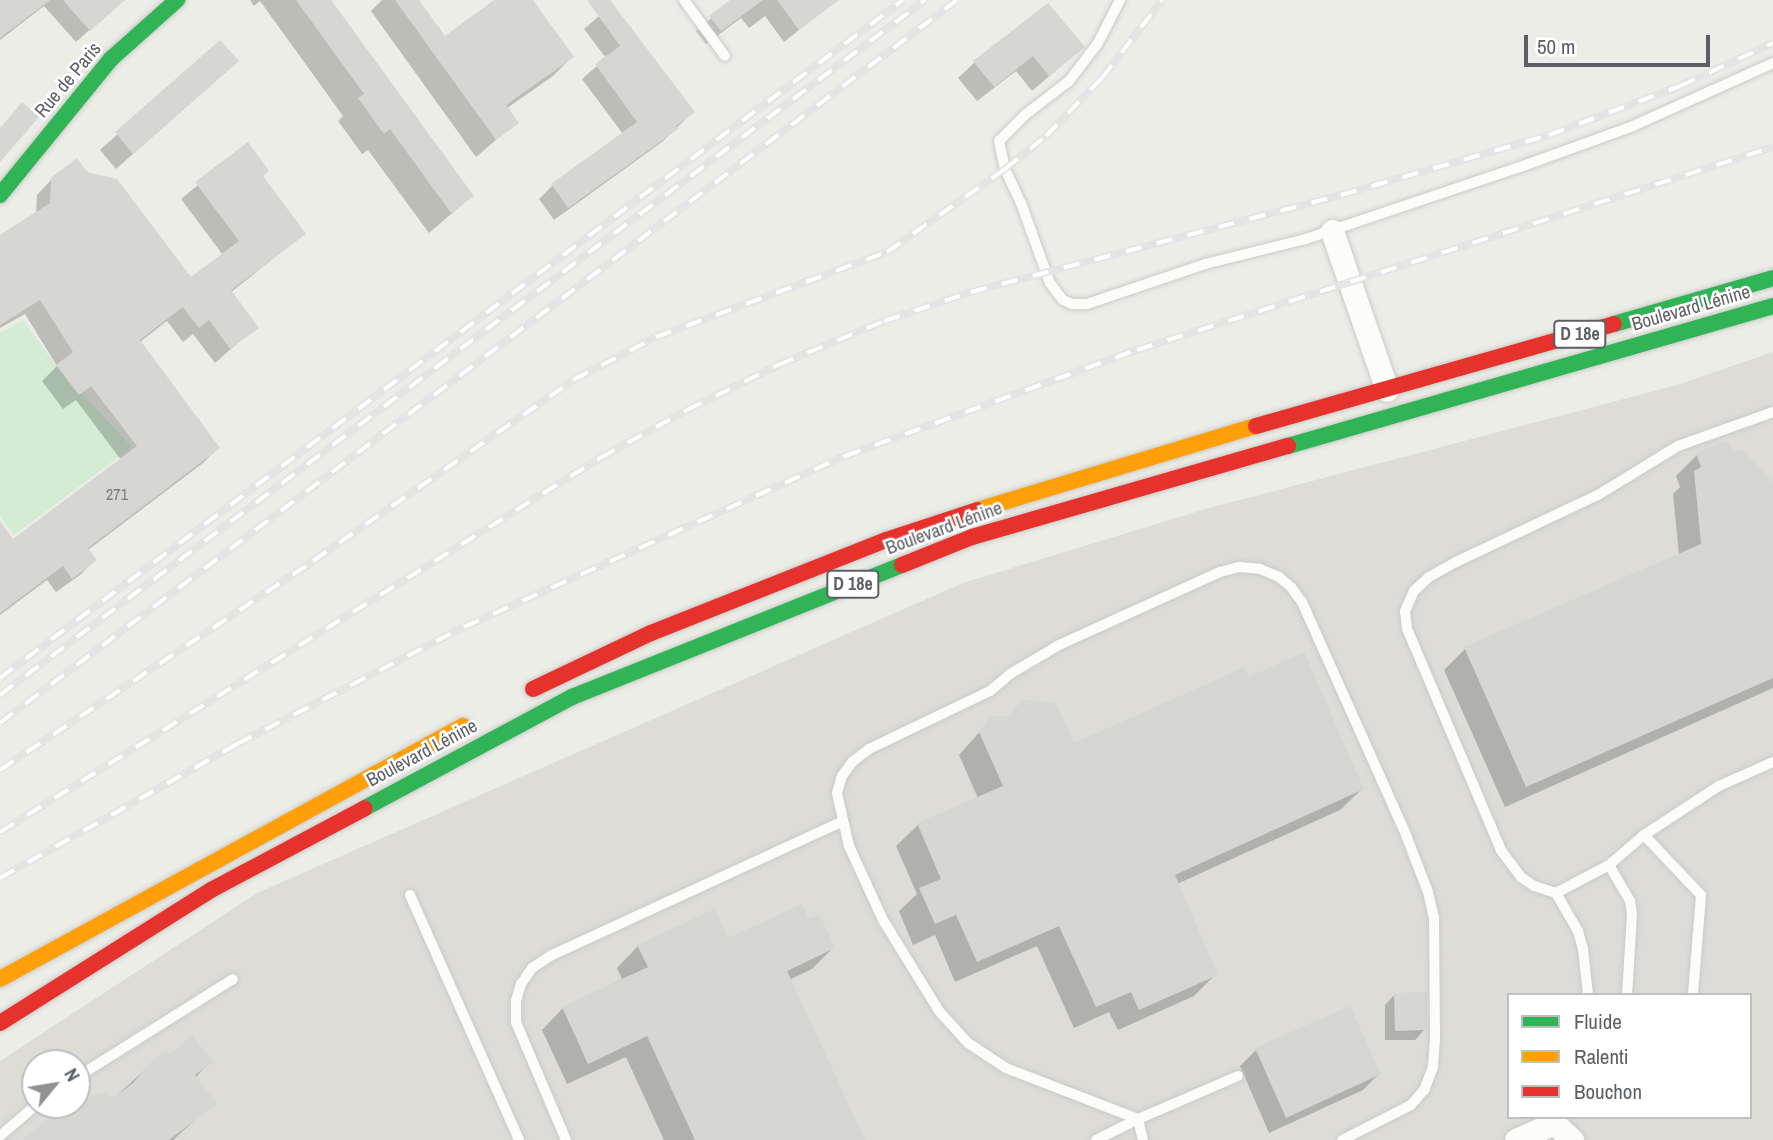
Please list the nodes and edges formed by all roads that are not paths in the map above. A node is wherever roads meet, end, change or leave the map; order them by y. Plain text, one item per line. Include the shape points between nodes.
1 (177, 0) edge
2 (684, 0) edge
3 (1120, 0) edge
4 (725, 56) dead end
5 (1773, 62) edge
6 (0, 195) edge
7 (1332, 231) junction
8 (1773, 278) edge
9 (1773, 306) edge
10 (1387, 390) junction
11 (1773, 412) edge
12 (522, 695) dead end
13 (475, 720) dead end
14 (1773, 762) edge
15 (841, 822) junction
16 (1644, 835) junction
17 (1609, 865) junction
18 (1556, 893) junction
19 (410, 895) dead end
20 (0, 979) edge
21 (233, 979) dead end
22 (1588, 993) edge
23 (1627, 993) edge
24 (1693, 993) edge
25 (0, 1023) edge
26 (91, 1068) edge
27 (1238, 1076) dead end
28 (21, 1118) edge
29 (1138, 1119) junction
30 (1560, 1123) edge
31 (0, 1136) edge
32 (519, 1140) edge
33 (566, 1140) edge
34 (1096, 1140) edge
35 (1143, 1140) edge
36 (1342, 1140) edge
37 (1516, 1140) edge
38 (1572, 1140) edge

1 - 6 main road, Rue de Paris via 111,59
2 - 4 lane
3 - 7 lane via 1069,81 999,141 1005,169 1055,293 1072,304 1087,304 1205,264
5 - 7 lane via 1586,145
7 - 10 street
8 - 10 main road, Boulevard Lénine / D 18e
9 - 25 main road, Boulevard Lénine / D 18e via 972,537 572,696 211,890
10 - 12 main road, D 18e via 1004,501 886,540 651,633
11 - 18 lane via 1678,446 1598,495 1456,562 1414,591 1405,611 1407,629 1501,850 1521,877
13 - 20 main road
14 - 16 lane via 1719,786
15 - 29 lane via 883,920 939,1011 968,1043 1006,1068
15 - 33 lane via 532,968 521,984 516,1021
15 - 36 lane via 837,793 842,776 869,749 990,691 1059,645 1220,572 1239,567 1279,577 1302,602 1406,835 1429,892 1434,918 1435,1039 1433,1067 1424,1090 1411,1105
16 - 17 lane
16 - 24 lane via 1701,895
17 - 18 lane
17 - 23 lane via 1630,901 1632,914
18 - 22 lane via 1580,940
19 - 32 lane
21 - 26 lane
27 - 29 lane
28 - 31 lane
29 - 34 lane
29 - 35 lane
30 - 37 street
30 - 38 street

